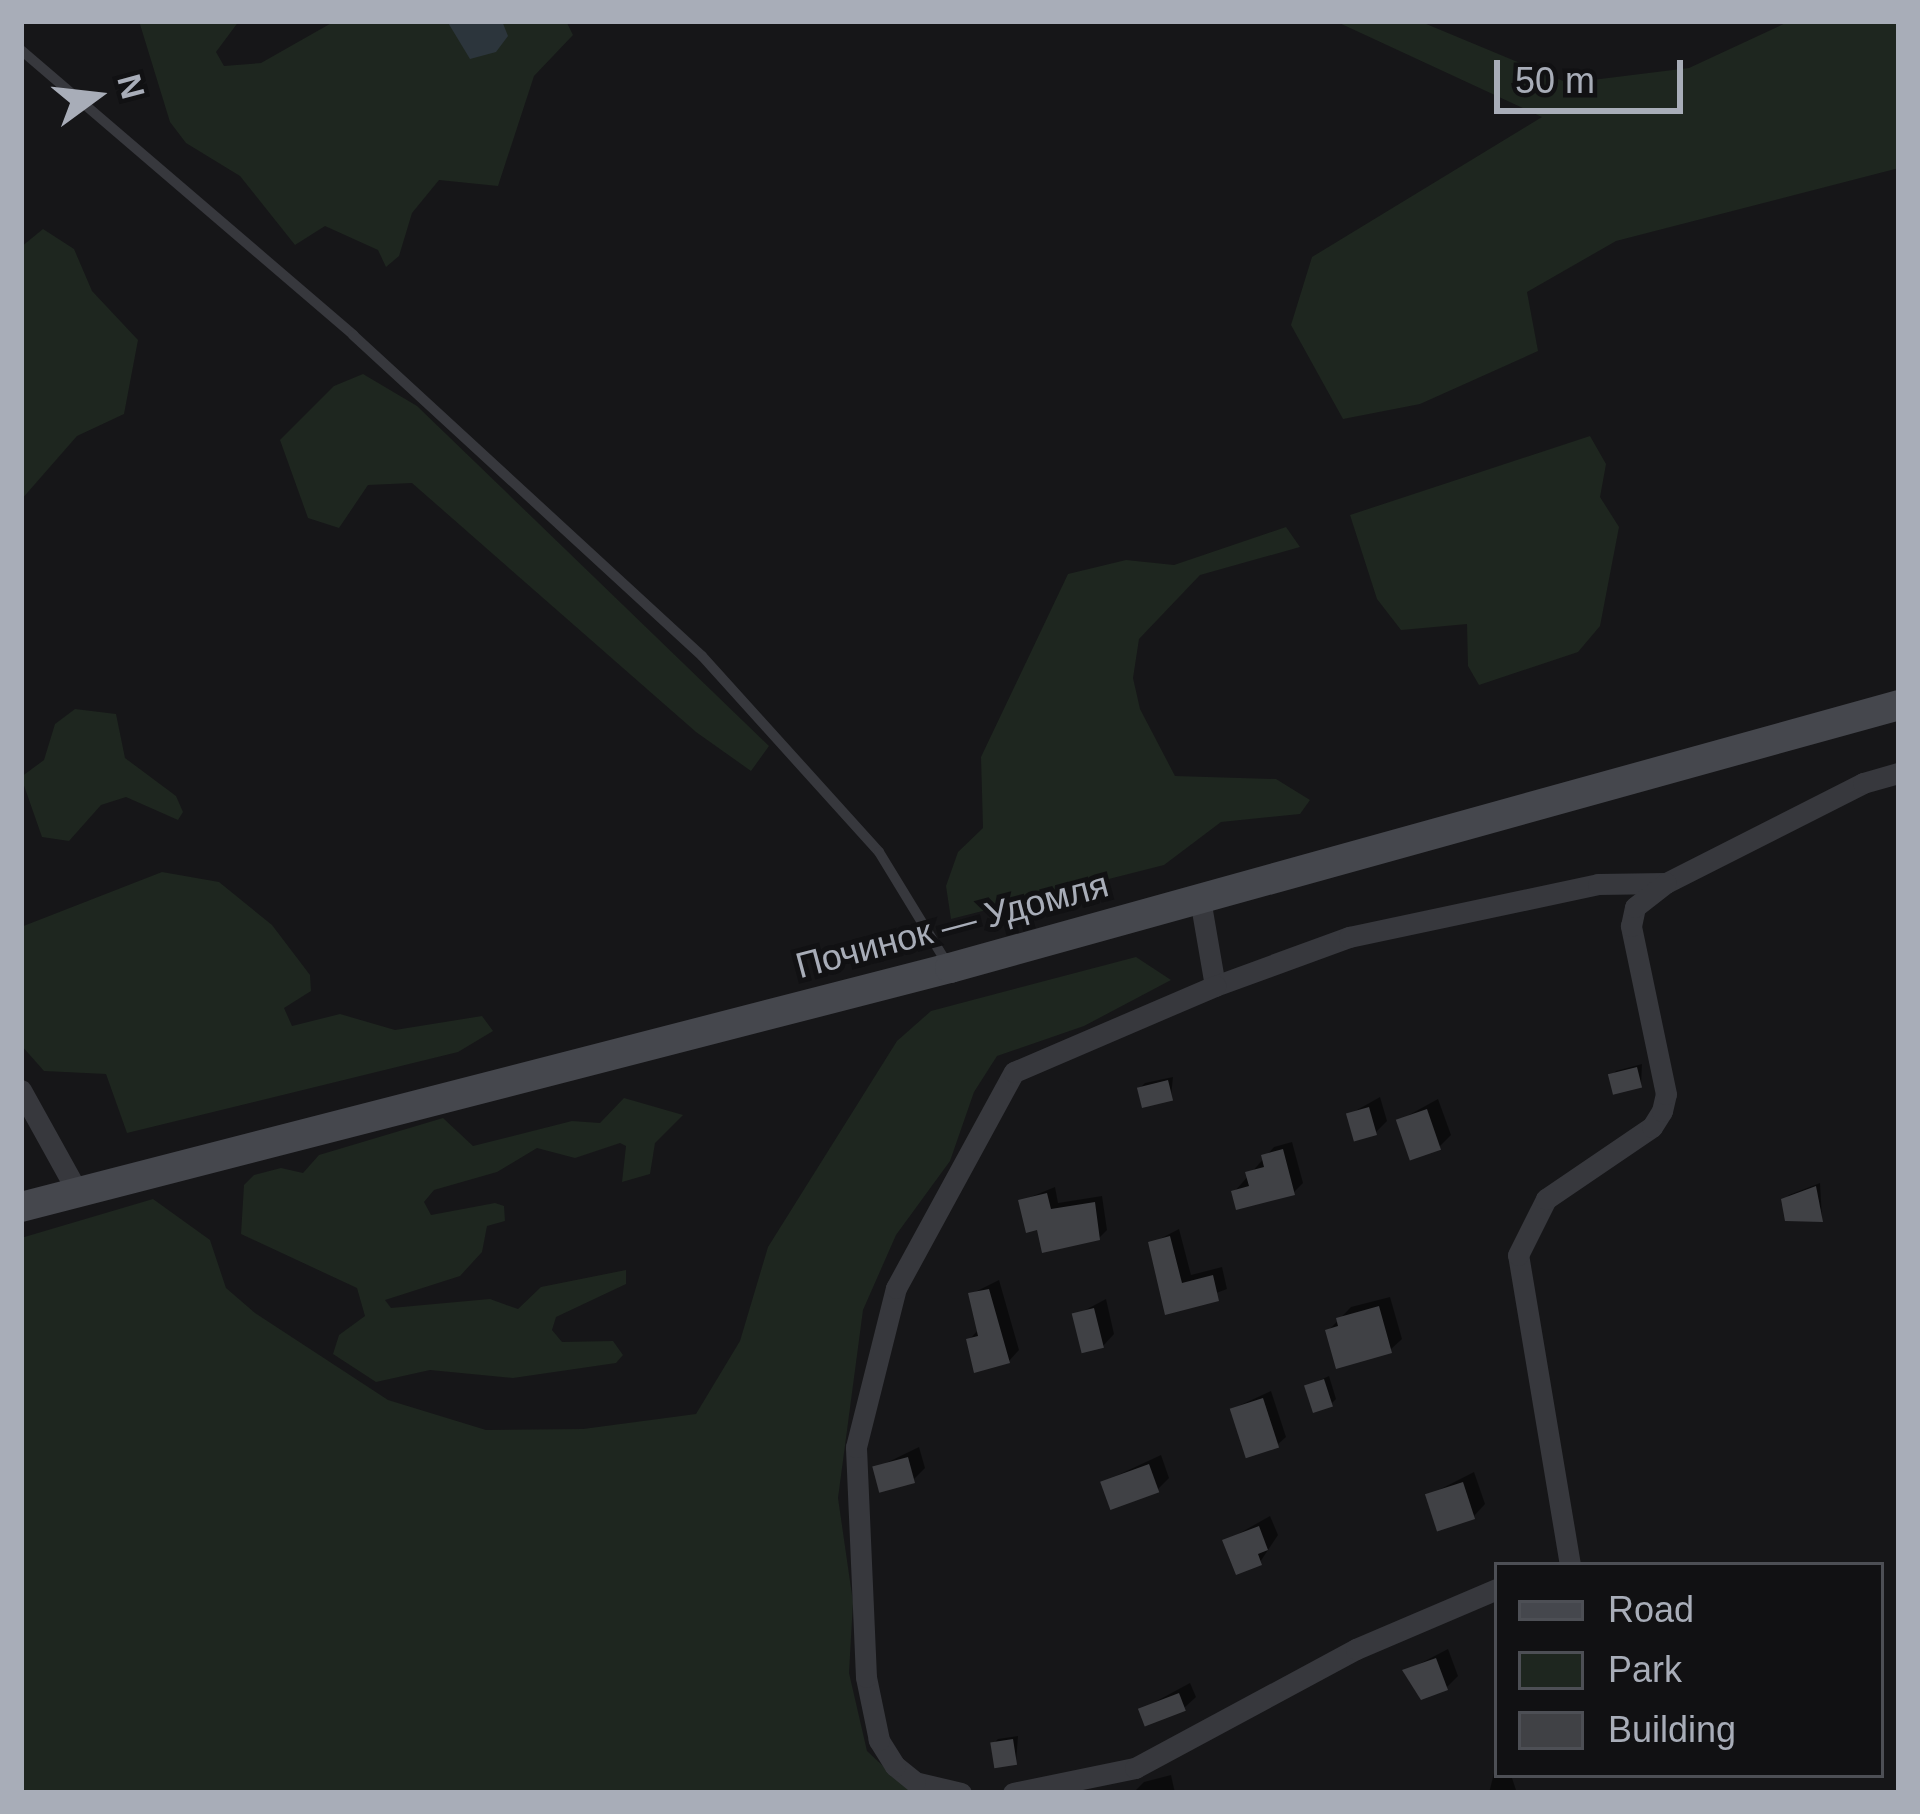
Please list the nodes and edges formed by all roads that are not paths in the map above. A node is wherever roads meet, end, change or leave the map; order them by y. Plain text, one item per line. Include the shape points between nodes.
1 (21, 50) edge
2 (1899, 705) edge
3 (1899, 773) edge
4 (1666, 883) junction
5 (1200, 899) junction
6 (950, 968) junction
7 (1215, 986) junction
8 (21, 1090) edge
9 (77, 1191) junction
10 (21, 1207) edge
11 (1569, 1562) edge
12 (1494, 1590) edge
13 (961, 1793) edge
14 (1013, 1793) edge

1 - 6 lane via 353,335 702,656 879,852
2 - 5 main road, Починок — Удомля
3 - 4 street via 1863,783
4 - 7 street via 1598,884 1349,938
4 - 11 street via 1634,907 1631,926 1666,1094 1662,1111 1652,1127 1546,1199 1518,1256
5 - 6 main road, Починок — Удомля
5 - 7 street
6 - 9 main road, Починок — Удомля
7 - 13 street via 1014,1072 896,1288 856,1447 866,1677 879,1740 895,1766 915,1782
8 - 9 street
9 - 10 main road, Починок — Удомля
12 - 14 street via 1356,1649 1136,1768

